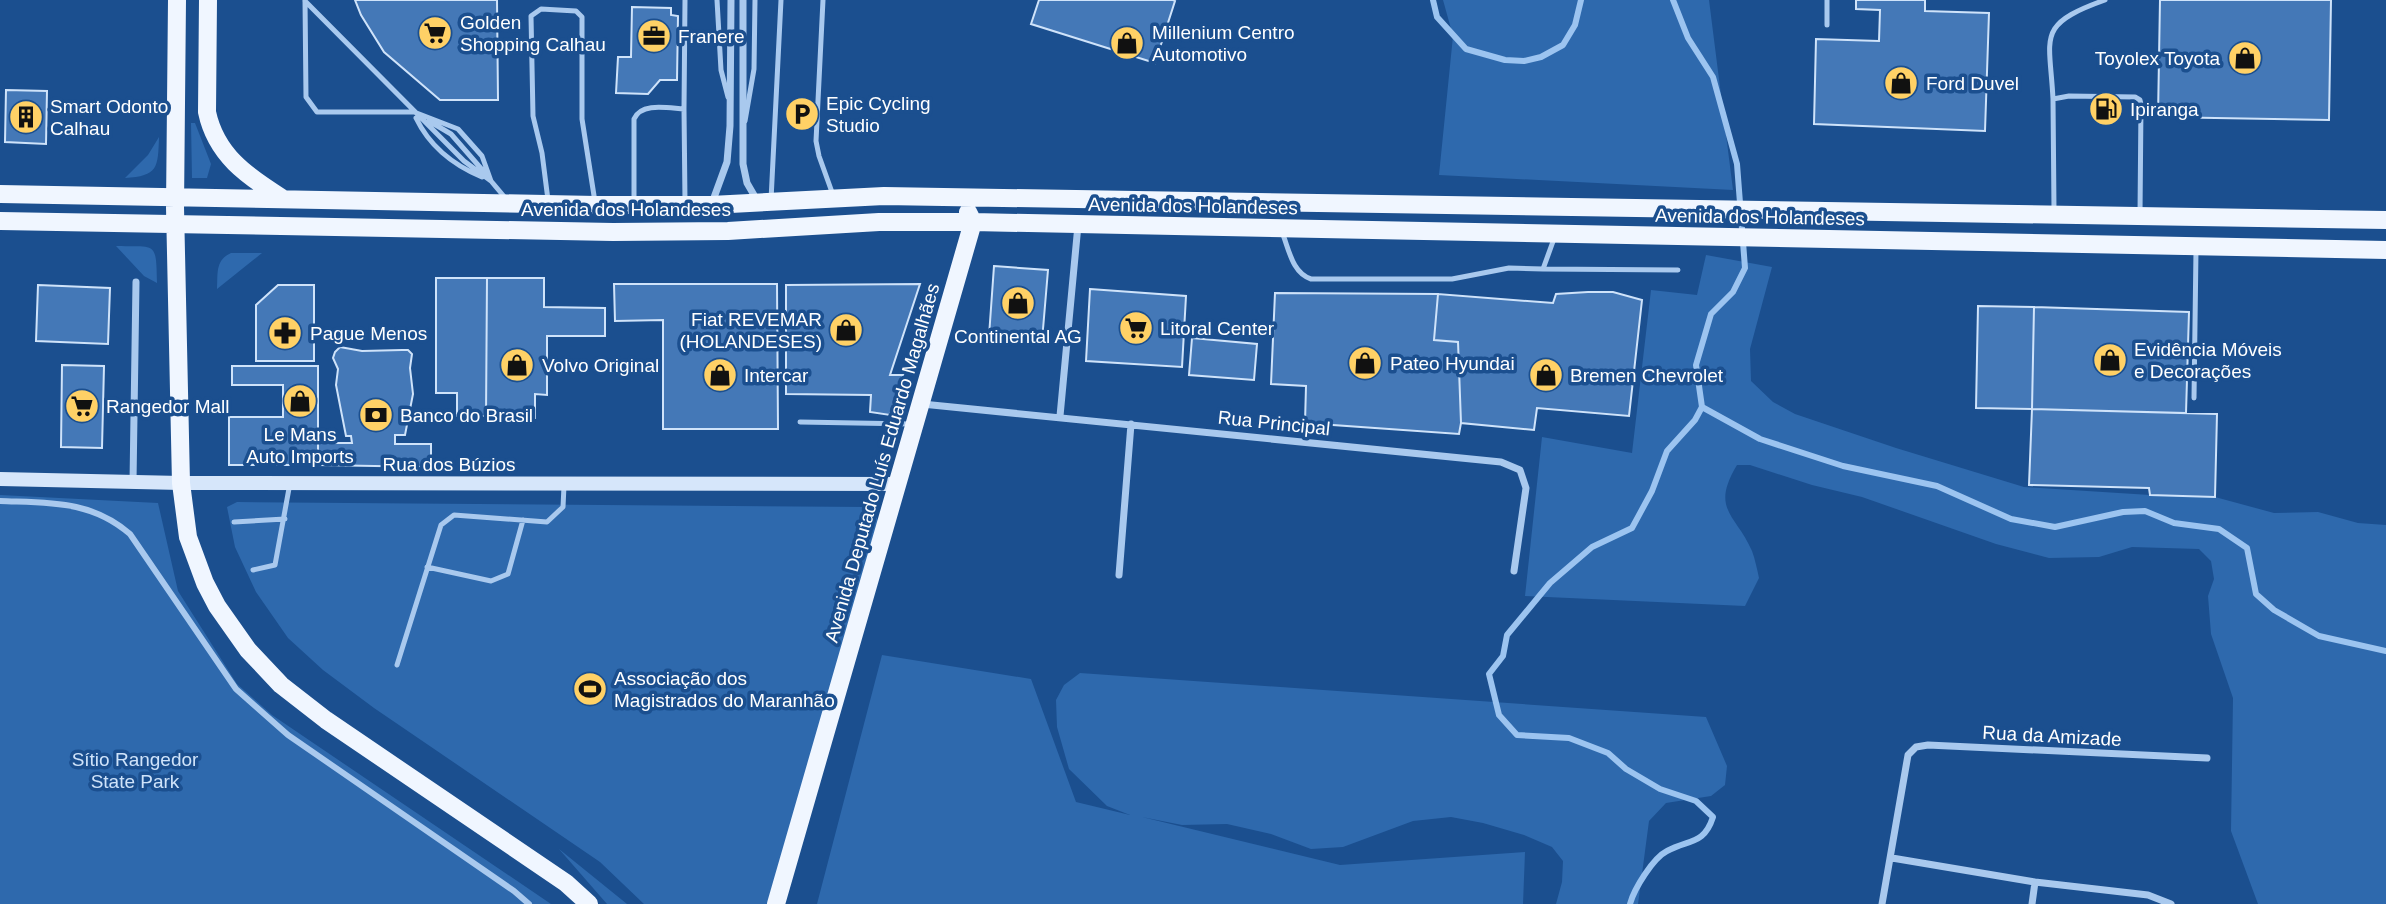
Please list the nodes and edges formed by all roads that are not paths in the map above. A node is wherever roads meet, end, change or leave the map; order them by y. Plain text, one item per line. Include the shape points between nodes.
1 (177, 0) edge
2 (208, 0) edge
3 (305, 0) edge
4 (685, 0) edge
5 (717, 0) edge
6 (731, 0) edge
7 (743, 0) edge
8 (755, 0) edge
9 (782, 0) edge
10 (823, 0) edge
11 (1827, 0) edge
12 (2105, 0) edge
13 (1827, 25) dead end
14 (2053, 99) junction
15 (730, 103) junction
16 (684, 109) junction
17 (414, 112) junction
18 (744, 128) junction
19 (491, 181) junction
20 (0, 194) edge
21 (175, 197) junction
22 (834, 198) junction
23 (961, 198) junction
24 (284, 199) junction
25 (765, 202) junction
26 (512, 205) junction
27 (549, 205) junction
28 (596, 205) junction
29 (634, 205) junction
30 (685, 205) junction
31 (711, 205) junction
32 (2054, 215) junction
33 (2140, 216) junction
34 (2386, 220) edge
35 (0, 221) edge
36 (974, 222) junction
37 (176, 224) junction
38 (1078, 225) junction
39 (1281, 229) junction
40 (1556, 234) junction
41 (2196, 246) junction
42 (2386, 250) edge
43 (1543, 269) junction
44 (1678, 270) dead end
45 (136, 282) dead end
46 (2194, 398) dead end
47 (921, 403) junction
48 (1060, 416) junction
49 (800, 422) dead end
50 (915, 424) junction
51 (1131, 424) junction
52 (0, 479) edge
53 (133, 482) junction
54 (181, 483) junction
55 (290, 483) junction
56 (564, 483) junction
57 (898, 484) junction
58 (0, 501) edge
59 (285, 519) junction
60 (523, 520) junction
61 (234, 522) dead end
62 (427, 567) junction
63 (253, 570) dead end
64 (1514, 571) dead end
65 (1119, 575) dead end
66 (397, 664) dead end
67 (2207, 758) dead end
68 (1892, 858) junction
69 (2035, 882) junction
70 (529, 904) edge
71 (589, 904) edge
72 (776, 904) edge
73 (1882, 904) edge
74 (2032, 904) edge
75 (2171, 904) edge

1 - 21 main road
2 - 24 main road via 207,112 214,136 232,163
3 - 17 lane
3 - 17 lane via 306,97 317,112
4 - 16 lane
5 - 15 lane via 720,70
6 - 15 street
7 - 18 street
8 - 18 lane via 754,69
9 - 25 lane
10 - 22 lane via 816,141
11 - 13 lane
12 - 14 lane via 2056,24 2048,54
14 - 32 lane
14 - 33 lane via 2140,100
15 - 31 street via 727,162
16 - 29 lane via 645,108 636,114
16 - 30 lane
17 - 19 lane
17 - 19 lane via 451,134
17 - 19 lane via 425,137 440,152 461,169
18 - 25 street via 747,183
19 - 26 lane
20 - 21 main road, Avenida dos Holandeses
21 - 24 main road, Avenida dos Holandeses
21 - 37 main road
22 - 23 main road, Avenida dos Holandeses
22 - 25 main road, Avenida dos Holandeses
23 - 32 main road, Avenida dos Holandeses
23 - 36 main road
24 - 26 main road, Avenida dos Holandeses
25 - 31 main road, Avenida dos Holandeses
26 - 27 main road, Avenida dos Holandeses
27 - 28 main road, Avenida dos Holandeses
27 - 28 lane via 533,116 531,16 541,9 576,11 582,16 582,119
28 - 29 main road, Avenida dos Holandeses
29 - 30 main road, Avenida dos Holandeses
30 - 31 main road, Avenida dos Holandeses
32 - 33 main road, Avenida dos Holandeses
33 - 34 main road, Avenida dos Holandeses
35 - 37 main road, Avenida dos Holandeses
36 - 37 main road, Avenida dos Holandeses via 625,232
36 - 38 main road, Avenida dos Holandeses
36 - 47 main road, Avenida Deputado Luís Eduardo Magalhães
37 - 54 main road
38 - 39 main road, Avenida dos Holandeses
38 - 48 street
39 - 40 main road, Avenida dos Holandeses
39 - 43 lane via 1298,271 1311,279 1452,279 1509,268
40 - 41 main road, Avenida dos Holandeses
40 - 43 lane
41 - 42 main road, Avenida dos Holandeses
41 - 46 lane
43 - 44 lane
45 - 53 street
47 - 48 street, Rua Principal
47 - 50 main road, Avenida Deputado Luís Eduardo Magalhães
48 - 51 street, Rua Principal
49 - 50 lane
50 - 57 main road, Avenida Deputado Luís Eduardo Magalhães
51 - 64 street, Rua Principal via 1512,466 1520,470 1526,488
51 - 65 street
52 - 53 main road, Rua dos Búzios
53 - 54 main road, Rua dos Búzios
54 - 55 main road, Rua dos Búzios
54 - 71 main road via 188,537 205,583 264,668 301,702 566,883
55 - 56 main road, Rua dos Búzios
55 - 59 lane
56 - 57 main road, Rua dos Búzios
56 - 60 lane via 563,507 547,522
57 - 72 main road, Avenida Deputado Luís Eduardo Magalhães
58 - 70 street via 75,505 118,523 145,555 236,690 288,735
59 - 61 lane
59 - 63 lane via 275,565
60 - 62 lane via 454,515 441,525
60 - 62 lane via 508,574 491,581
62 - 66 lane
67 - 68 street, Rua da Amizade via 1916,747 1908,755
68 - 69 street
68 - 73 street
69 - 74 street
69 - 75 street via 2148,895

